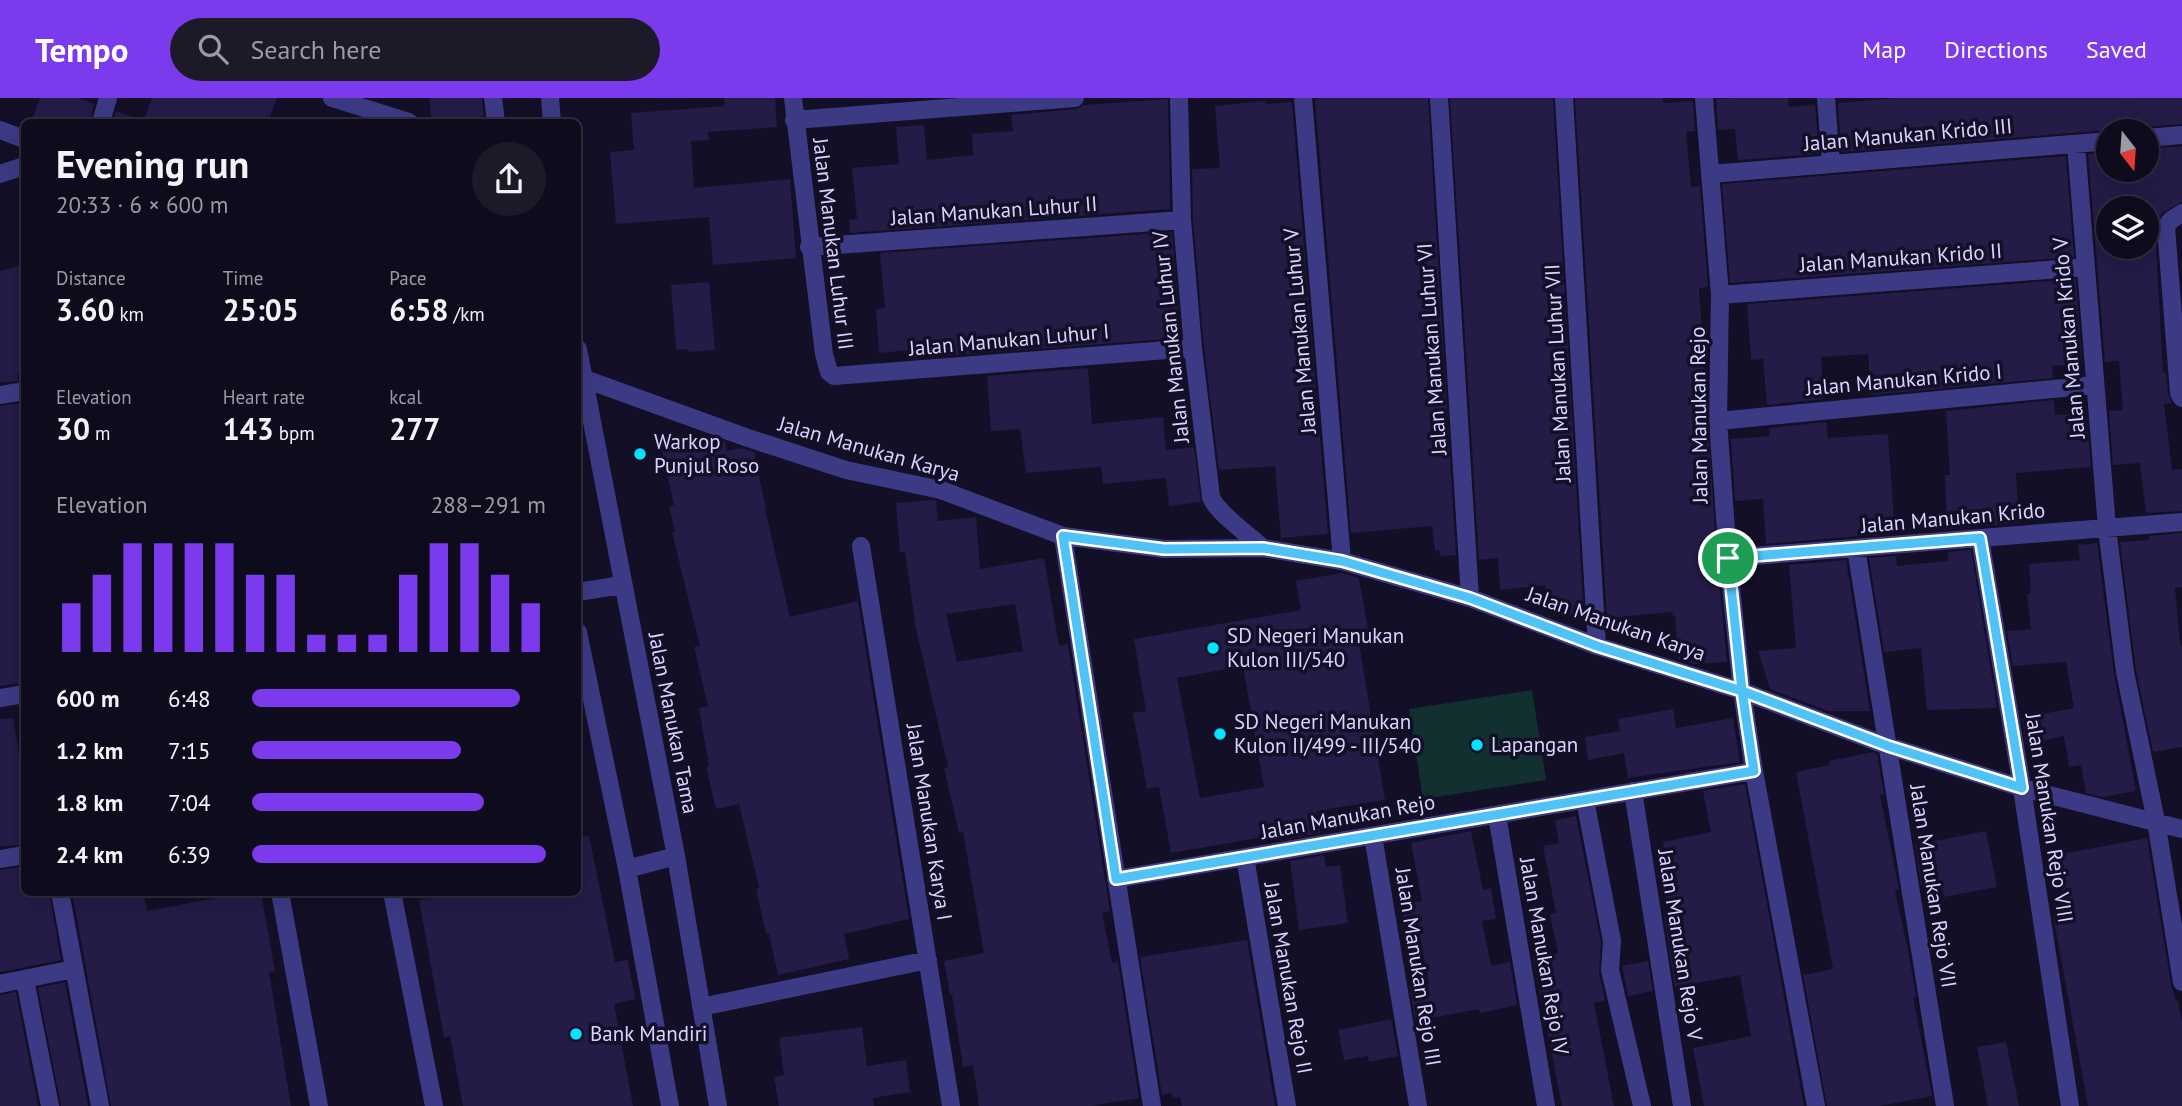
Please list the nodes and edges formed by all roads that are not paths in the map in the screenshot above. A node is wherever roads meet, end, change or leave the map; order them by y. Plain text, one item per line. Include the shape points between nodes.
1 (108, 98) edge
2 (332, 98) edge
3 (493, 98) edge
4 (550, 98) edge
5 (793, 98) edge
6 (1074, 98) edge
7 (1179, 98) edge
8 (1303, 98) edge
9 (1439, 98) edge
10 (1564, 98) edge
11 (1704, 98) edge
12 (1826, 98) edge
13 (954, 103) edge
14 (102, 119) edge
15 (399, 119) edge
16 (496, 119) edge
17 (552, 119) edge
18 (794, 120) junction
19 (0, 130) edge
20 (2182, 135) edge
21 (2160, 137) edge
22 (21, 138) edge
23 (2096, 142) edge
24 (2076, 144) junction
25 (1831, 164) junction
26 (21, 167) edge
27 (0, 174) edge
28 (1711, 174) junction
29 (2182, 213) edge
30 (1182, 220) junction
31 (810, 247) junction
32 (2086, 267) junction
33 (1720, 295) junction
34 (1194, 348) junction
35 (581, 371) edge
36 (829, 372) joint
37 (582, 378) junction
38 (2095, 385) junction
39 (21, 392) edge
40 (0, 396) edge
41 (2182, 398) edge
42 (1718, 421) junction
43 (2182, 522) edge
44 (2107, 528) junction
45 (1063, 536) junction
46 (1980, 538) junction
47 (860, 546) dead end
48 (1263, 548) junction
49 (1856, 548) junction
50 (1728, 558) junction
51 (1342, 561) junction
52 (622, 585) junction
53 (581, 592) edge
54 (1470, 598) junction
55 (1597, 646) junction
56 (581, 647) edge
57 (1742, 691) junction
58 (21, 694) edge
59 (0, 698) edge
60 (1888, 746) junction
61 (1754, 771) junction
62 (2022, 788) junction
63 (1633, 791) junction
64 (1585, 800) junction
65 (1497, 815) junction
66 (2156, 821) junction
67 (2182, 829) edge
68 (1373, 836) junction
69 (21, 856) edge
70 (676, 856) junction
71 (1245, 857) junction
72 (0, 859) edge
73 (627, 869) junction
74 (1116, 879) junction
75 (61, 896) edge
76 (281, 896) edge
77 (393, 896) edge
78 (928, 960) junction
79 (74, 969) junction
80 (25, 979) junction
81 (2182, 982) edge
82 (0, 984) edge
83 (701, 1007) junction
84 (50, 1106) edge
85 (100, 1106) edge
86 (319, 1106) edge
87 (434, 1106) edge
88 (670, 1106) edge
89 (718, 1106) edge
90 (951, 1106) edge
91 (1152, 1106) edge
92 (1287, 1106) edge
93 (1418, 1106) edge
94 (1546, 1106) edge
95 (1642, 1106) edge
96 (1682, 1106) edge
97 (1816, 1106) edge
98 (1945, 1106) edge
99 (2070, 1106) edge

1 - 14 street
2 - 15 street
3 - 16 street
4 - 17 street
5 - 18 street, Jalan Manukan Luhur III
6 - 13 street
7 - 30 street, Jalan Manukan Luhur IV
8 - 51 street, Jalan Manukan Luhur V
9 - 54 street, Jalan Manukan Luhur VI
10 - 55 street, Jalan Manukan Luhur VII
11 - 28 street, Jalan Manukan Rejo
12 - 25 street
13 - 18 street
18 - 31 street, Jalan Manukan Luhur III
19 - 22 street
20 - 21 street
23 - 24 street, Jalan Manukan Krido III
24 - 25 street, Jalan Manukan Krido III
24 - 32 street, Jalan Manukan Krido V
25 - 28 street, Jalan Manukan Krido III
26 - 27 street
28 - 33 street, Jalan Manukan Rejo
29 - 41 street via 2166,227
30 - 31 street, Jalan Manukan Luhur II
30 - 34 street, Jalan Manukan Luhur IV
31 - 36 street, Jalan Manukan Luhur III
32 - 33 street, Jalan Manukan Krido II
32 - 38 street, Jalan Manukan Krido V
33 - 42 street, Jalan Manukan Rejo
34 - 36 street, Jalan Manukan Luhur I via 841,377
34 - 48 street, Jalan Manukan Luhur IV via 1211,497 1219,511
35 - 37 street, Jalan Manukan Tama
37 - 45 street, Jalan Manukan Karya via 846,470 941,490
37 - 52 street, Jalan Manukan Tama
38 - 42 street, Jalan Manukan Krido I
38 - 44 street, Jalan Manukan Krido V
39 - 40 street
42 - 50 street, Jalan Manukan Rejo
43 - 44 street, Jalan Manukan Krido
44 - 46 street, Jalan Manukan Krido
44 - 66 street, Jalan Manukan Krido V via 2125,672
45 - 48 street, Jalan Manukan Karya via 1164,549
45 - 74 street
46 - 49 street, Jalan Manukan Krido
46 - 62 street, Jalan Manukan Rejo VIII
47 - 78 street, Jalan Manukan Karya I
48 - 51 street, Jalan Manukan Karya
49 - 50 street, Jalan Manukan Krido
49 - 60 street, Jalan Manukan Rejo VII
50 - 57 street, Jalan Manukan Rejo
51 - 54 street, Jalan Manukan Karya
52 - 53 street
52 - 70 street, Jalan Manukan Tama
54 - 55 street, Jalan Manukan Karya
55 - 57 street, Jalan Manukan Karya
56 - 73 street
57 - 60 street, Jalan Manukan Karya
57 - 61 street, Jalan Manukan Rejo
58 - 59 street
60 - 62 street, Jalan Manukan Karya
60 - 98 street, Jalan Manukan Rejo VII
61 - 63 street, Jalan Manukan Rejo
61 - 97 street, Jalan Manukan Rejo
62 - 66 street, Jalan Manukan Karya
62 - 99 street, Jalan Manukan Rejo VIII
63 - 64 street, Jalan Manukan Rejo
63 - 96 street, Jalan Manukan Rejo V
64 - 65 street, Jalan Manukan Rejo
64 - 95 street via 1612,941 1610,970
65 - 68 street, Jalan Manukan Rejo
65 - 94 street, Jalan Manukan Rejo IV
66 - 67 street, Jalan Manukan Karya
66 - 81 street, Jalan Manukan Krido V
68 - 71 street, Jalan Manukan Rejo
68 - 93 street, Jalan Manukan Rejo III
69 - 72 street
70 - 73 street
70 - 83 street, Jalan Manukan Tama
71 - 74 street, Jalan Manukan Rejo
71 - 92 street, Jalan Manukan Rejo II
73 - 88 street
74 - 91 street
75 - 79 street
76 - 86 street
77 - 87 street
78 - 83 street
78 - 90 street, Jalan Manukan Karya I
79 - 80 street
79 - 85 street
80 - 82 street
80 - 84 street
83 - 89 street, Jalan Manukan Tama

